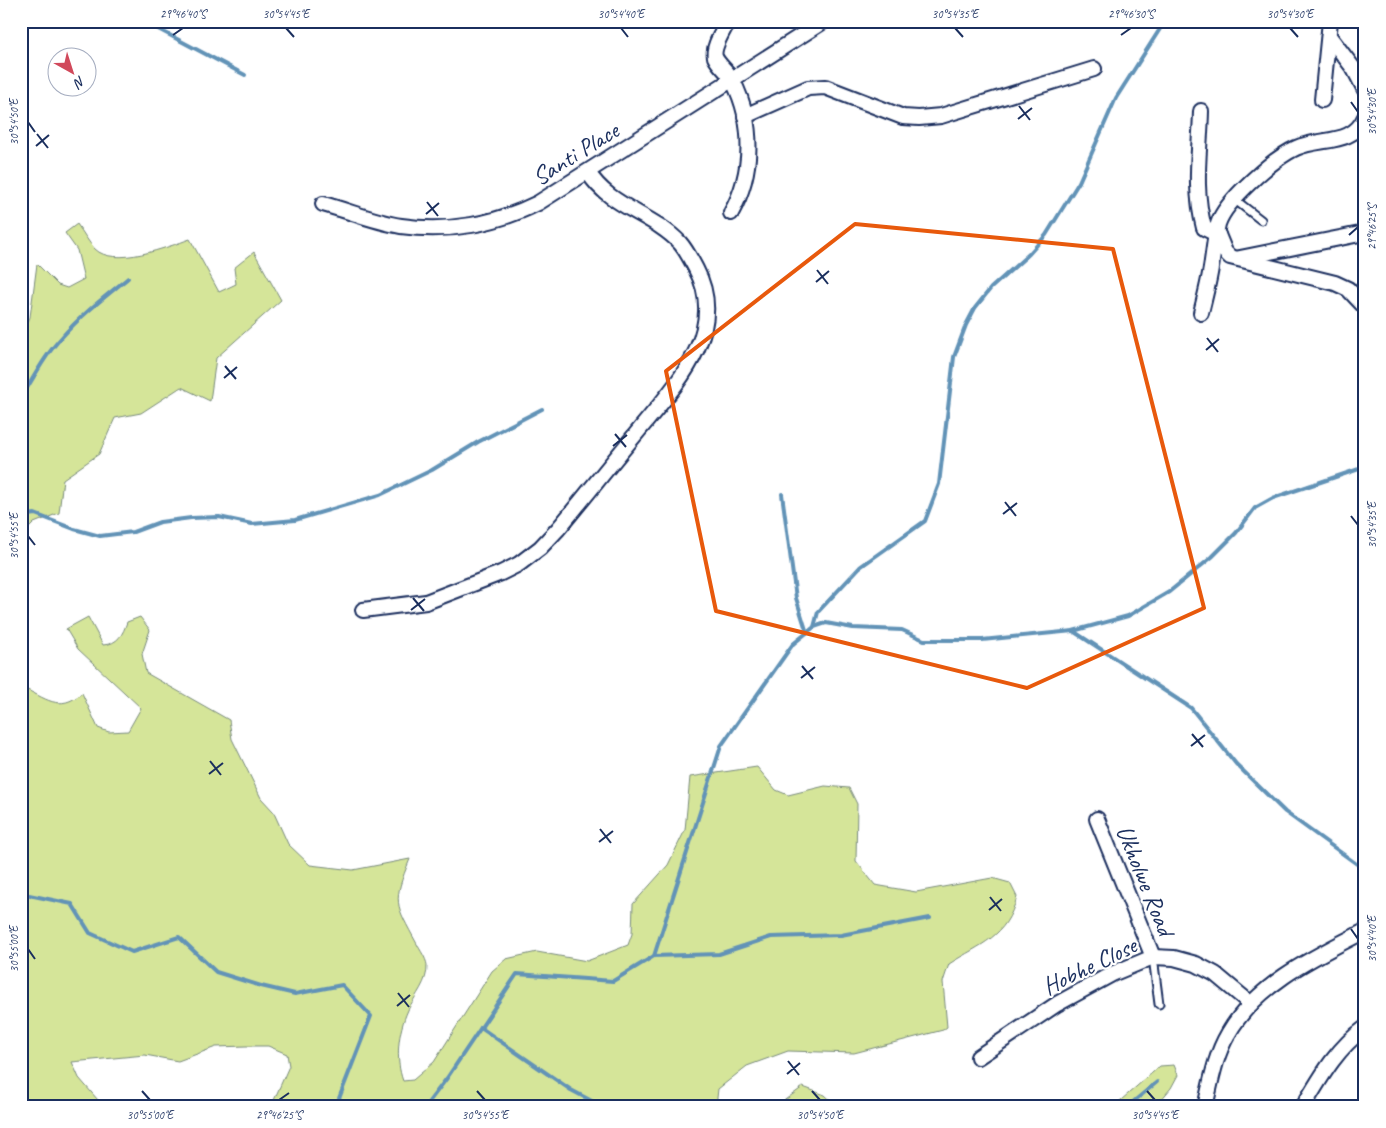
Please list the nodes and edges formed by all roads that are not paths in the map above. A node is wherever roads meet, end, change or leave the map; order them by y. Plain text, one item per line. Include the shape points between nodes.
1 (728, 21) edge
2 (824, 21) edge
3 (1330, 21) edge
4 (1329, 36) junction
5 (1094, 70) dead end
6 (732, 78) junction
7 (1365, 90) edge
8 (1322, 100) dead end
9 (1201, 111) dead end
10 (745, 116) junction
11 (1365, 117) edge
12 (588, 172) junction
13 (1234, 200) junction
14 (323, 204) dead end
15 (731, 213) dead end
16 (1261, 220) dead end
17 (1365, 233) edge
18 (1218, 235) junction
19 (1239, 259) junction
20 (1365, 308) edge
21 (1201, 313) dead end
22 (363, 610) dead end
23 (1097, 819) dead end
24 (1365, 930) edge
25 (1153, 957) junction
26 (1159, 1004) dead end
27 (1251, 1004) junction
28 (1365, 1028) edge
29 (978, 1057) dead end
30 (1205, 1107) edge
31 (1303, 1107) edge

1 - 6 street via 715,56
2 - 6 street, Santi Place
3 - 4 street
4 - 7 street
4 - 8 street
5 - 10 street via 941,116 903,117 825,86 808,88
6 - 10 street
6 - 12 street, Santi Place
9 - 18 street via 1200,157 1196,176 1199,209 1204,228
10 - 15 street via 749,146 746,179
11 - 13 street via 1350,135 1294,149 1260,173
12 - 14 street, Santi Place via 514,215 466,226 434,229 400,226
12 - 22 street via 600,189 662,228 688,255 704,288 705,299 703,334 690,366 558,529 519,564 426,602
13 - 16 lane
13 - 18 street via 1218,224
17 - 19 street
18 - 19 street via 1225,252
18 - 21 street via 1213,244
19 - 20 street via 1335,283 1348,289
23 - 25 street, Ukholwe Road
24 - 27 street via 1312,958
25 - 26 lane
25 - 27 street, Hobhe Close via 1196,964 1215,974
25 - 29 street, Hobhe Close via 1112,974 1057,1004
27 - 30 street via 1228,1033 1215,1064
28 - 31 street via 1329,1062

